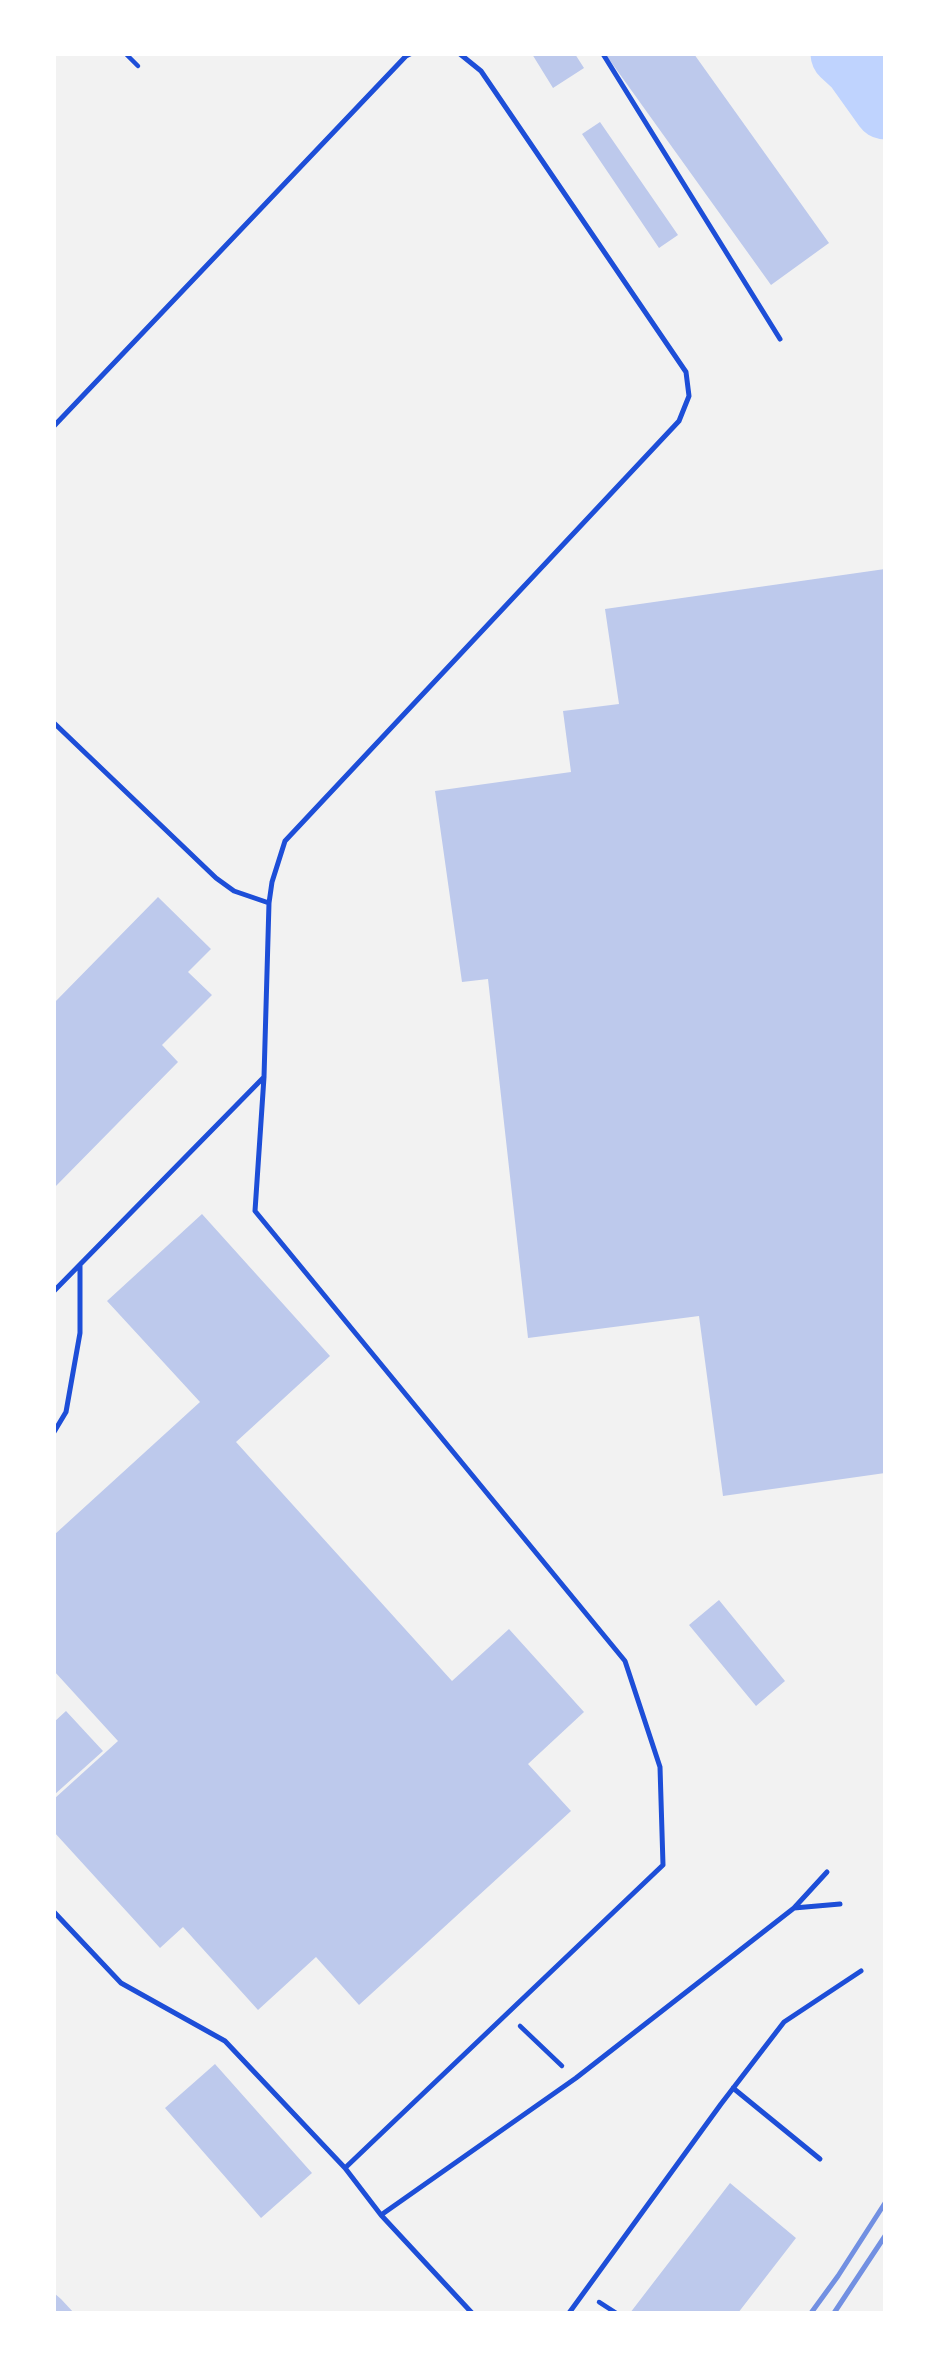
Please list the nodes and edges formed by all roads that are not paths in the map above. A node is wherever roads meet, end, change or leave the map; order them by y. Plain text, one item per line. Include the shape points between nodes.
1 (410, 54) edge
2 (460, 54) edge
3 (603, 54) edge
4 (780, 339) dead end
5 (54, 426) edge
6 (54, 723) edge
7 (269, 903) junction
8 (264, 1077) junction
9 (80, 1265) junction
10 (54, 1291) edge
11 (54, 1432) edge
12 (827, 1872) dead end
13 (840, 1904) dead end
14 (794, 1908) junction
15 (54, 1912) edge
16 (861, 1971) dead end
17 (733, 2088) junction
18 (820, 2159) dead end
19 (345, 2168) junction
20 (381, 2215) junction
21 (472, 2313) edge
22 (569, 2313) edge

1 - 5 lane
2 - 7 lane via 481,71 686,372 689,397 679,421 285,841
3 - 4 lane
6 - 7 lane via 216,878 234,891
7 - 8 lane
8 - 9 lane
8 - 19 lane via 255,1211 625,1661 660,1768 663,1865
9 - 10 lane
9 - 11 lane via 80,1333 66,1412
12 - 14 lane
13 - 14 lane
14 - 20 lane via 576,2078
15 - 19 lane via 121,1983 225,2041
16 - 17 lane via 784,2022
17 - 18 lane
17 - 22 lane
19 - 20 lane
20 - 21 lane

